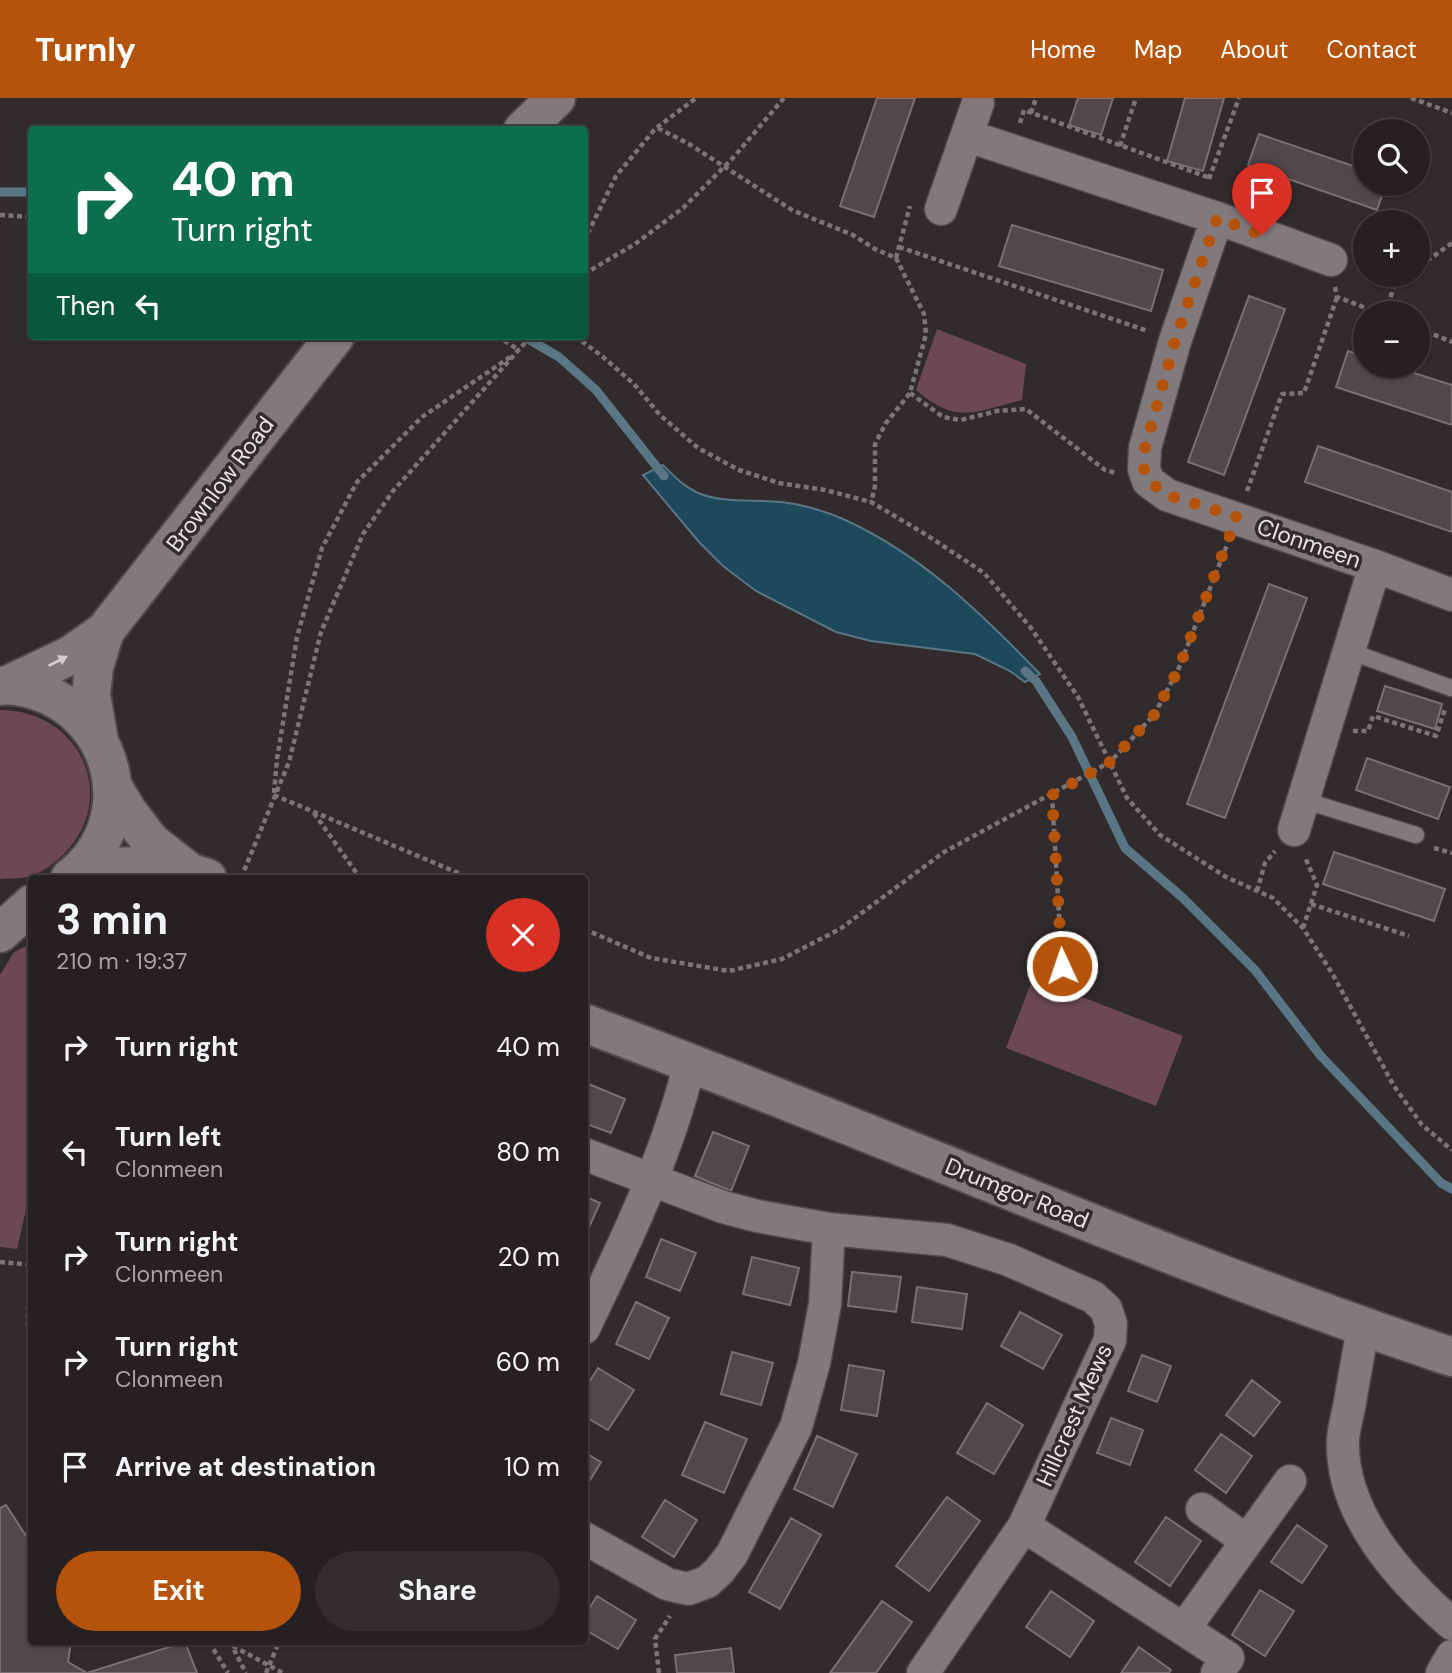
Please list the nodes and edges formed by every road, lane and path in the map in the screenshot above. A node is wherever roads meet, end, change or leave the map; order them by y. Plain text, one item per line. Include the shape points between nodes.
1 (696, 98) edge
2 (784, 98) edge
3 (1036, 98) edge
4 (1136, 98) edge
5 (1239, 98) edge
6 (1411, 98) edge
7 (551, 99) edge
8 (978, 103) dead end
9 (1031, 113) junction
10 (1452, 113) edge
11 (527, 126) edge
12 (658, 128) junction
13 (968, 136) junction
14 (1120, 146) junction
15 (1012, 150) junction
16 (724, 167) junction
17 (1210, 178) junction
18 (941, 209) joint
19 (0, 215) edge
20 (1207, 215) junction
21 (28, 217) edge
22 (588, 233) edge
23 (1452, 243) edge
24 (899, 247) junction
25 (896, 258) junction
26 (1430, 258) edge
27 (1331, 260) joint
28 (588, 272) edge
29 (1336, 297) junction
30 (1353, 303) edge
31 (1430, 333) edge
32 (503, 340) edge
33 (528, 340) edge
34 (581, 340) edge
35 (1175, 341) junction
36 (1452, 342) edge
37 (327, 345) edge
38 (519, 350) junction
39 (909, 393) junction
40 (1149, 481) junction
41 (871, 502) junction
42 (1237, 517) junction
43 (1375, 566) junction
44 (1452, 595) edge
45 (105, 631) junction
46 (1349, 651) junction
47 (4, 686) edge
48 (1451, 688) edge
49 (1324, 730) junction
50 (99, 741) junction
51 (1110, 762) junction
52 (113, 787) junction
53 (1052, 795) junction
54 (274, 796) junction
55 (1303, 800) junction
56 (314, 813) junction
57 (1294, 830) junction
58 (1416, 835) dead end
59 (75, 875) edge
60 (78, 875) edge
61 (198, 875) edge
62 (241, 875) edge
63 (358, 875) edge
64 (463, 875) edge
65 (1257, 891) junction
66 (28, 898) edge
67 (0, 900) edge
68 (1311, 904) junction
69 (28, 908) edge
70 (1303, 928) junction
71 (588, 931) edge
72 (0, 933) edge
73 (1409, 936) dead end
74 (1062, 966) dead end
75 (588, 1024) edge
76 (690, 1062) junction
77 (1452, 1150) edge
78 (588, 1156) edge
79 (651, 1180) junction
80 (829, 1229) junction
81 (0, 1262) edge
82 (28, 1264) edge
83 (588, 1319) edge
84 (1363, 1328) junction
85 (1452, 1357) edge
86 (1290, 1481) dead end
87 (1202, 1509) dead end
88 (1024, 1526) junction
89 (588, 1540) edge
90 (1247, 1541) junction
91 (688, 1588) junction
92 (1452, 1624) edge
93 (1184, 1629) junction
94 (211, 1645) edge
95 (232, 1645) edge
96 (234, 1645) edge
97 (278, 1645) edge
98 (1452, 1656) edge
99 (269, 1666) junction
100 (1232, 1668) edge
101 (228, 1673) edge
102 (246, 1673) edge
103 (266, 1673) edge
104 (283, 1673) edge
105 (659, 1673) edge
106 (923, 1673) edge
107 (1442, 1673) edge

1 - 12 path
2 - 16 path
3 - 9 path
4 - 14 path
5 - 17 path
6 - 10 path
7 - 11 street
8 - 13 street
9 - 14 path
9 - 15 path via 1024,110
12 - 16 path
12 - 22 path via 616,176
13 - 15 street
13 - 18 street
14 - 17 path
15 - 20 street
16 - 25 path via 792,210
16 - 28 path via 684,208
17 - 20 path
18 - 24 path via 910,205
19 - 21 path
20 - 27 street
20 - 35 street
23 - 26 path
24 - 25 path
24 - 35 path
25 - 39 path via 924,314 926,334
27 - 29 path
29 - 30 path
29 - 42 path via 1304,393 1282,394
31 - 36 path
32 - 38 path
33 - 38 path
34 - 41 path via 634,384 660,415 698,448 739,470 779,483
35 - 40 street via 1145,448 1144,469
37 - 45 street, Brownlow Road
38 - 54 path via 393,491 363,534 321,632 289,762
38 - 54 path via 422,417 357,482 322,548 297,637
39 - 40 path via 943,417 961,421 1026,409 1105,470
39 - 41 path via 875,444
40 - 42 street, Clonmeen via 1167,495
41 - 51 path via 984,573 1031,628 1078,697
42 - 43 street, Clonmeen
42 - 51 path via 1178,670 1154,715
43 - 44 street, Clonmeen
43 - 46 street, Clonmeen
47 -> 45 street, Brownlow Road via 71,655
45 - 50 street, Brownlow Road via 91,695
46 - 48 lane
46 - 49 street, Clonmeen
47 - 50 street via 35,690 61,701 82,718
48 - 49 path via 1436,736 1373,716 1368,731
49 - 55 street, Clonmeen
50 - 52 street
51 - 53 path
51 - 65 path via 1127,798 1160,835
52 - 59 street via 104,834 91,859
52 - 61 street via 151,842
53 - 71 path via 944,852 840,929 782,959 729,971 652,958
53 - 74 path
54 - 56 path
54 - 62 path
55 - 57 street, Clonmeen
55 - 58 lane
56 - 63 path
56 - 64 path
57 - 65 path via 1265,863
57 - 68 path via 1317,885
60 - 61 street via 141,864
65 - 70 path via 1273,898
66 - 67 street
68 - 70 path
68 - 73 path
69 - 72 street
70 - 77 path via 1394,1086 1422,1125
75 - 76 street, Drumgor Road
76 - 79 street
76 - 84 street, Drumgor Road
78 - 79 street, Hillcrest Mews
79 - 80 street, Hillcrest Mews via 723,1207
79 - 83 street
80 - 88 street, Hillcrest Mews via 947,1240 1071,1286 1106,1309 1110,1340
80 - 91 street via 825,1304 796,1427 732,1554 707,1582
81 - 82 path
84 - 85 street, Drumgor Road
84 - 92 street via 1343,1440 1349,1483 1368,1530 1389,1562
86 - 90 street
87 - 90 street
88 - 93 street
88 - 106 street, Hillcrest Mews
89 - 91 street via 667,1584
90 - 93 street
91 - 105 path via 655,1639
93 - 100 street
94 - 101 path
95 - 102 path
96 - 99 path
97 - 99 path
98 - 107 street
99 - 103 path
99 - 104 path

